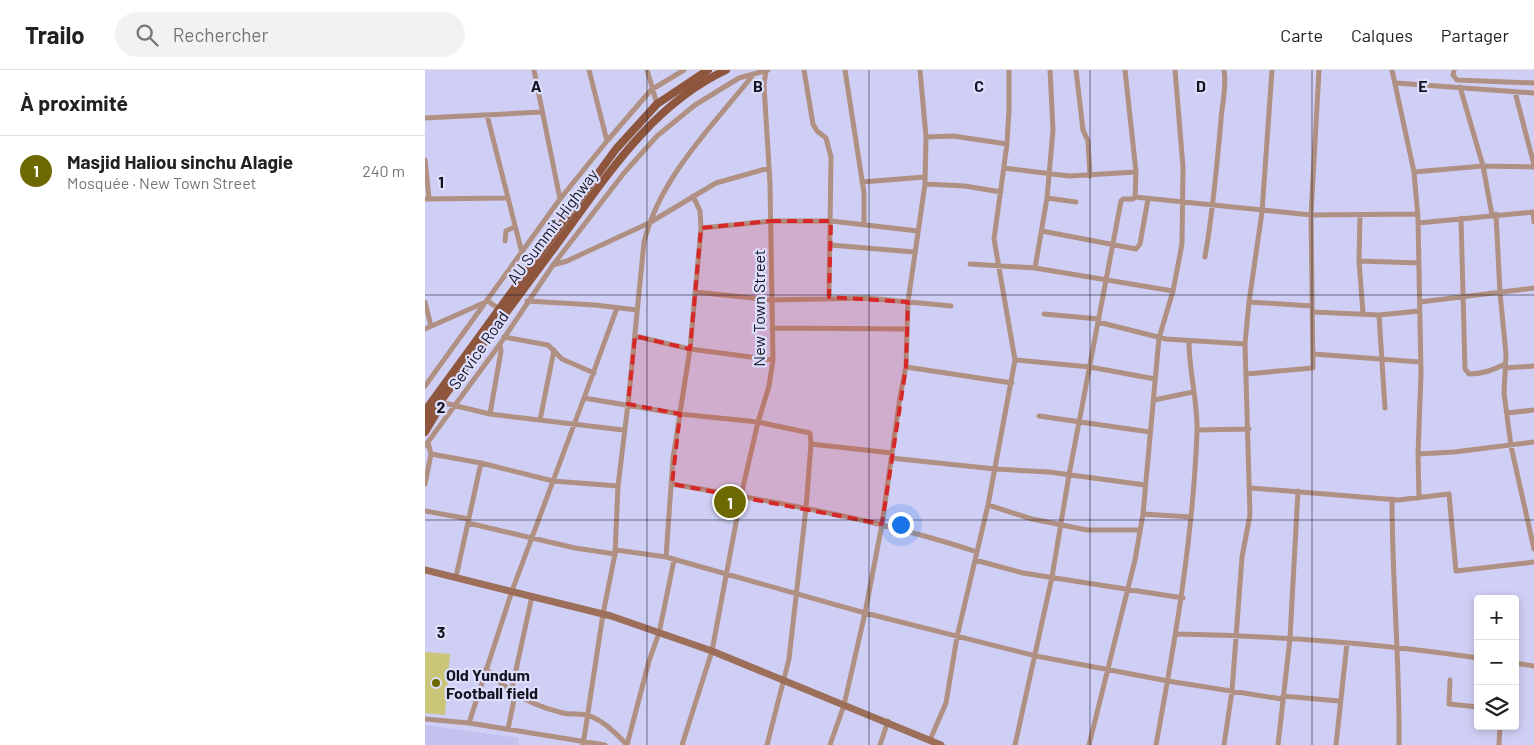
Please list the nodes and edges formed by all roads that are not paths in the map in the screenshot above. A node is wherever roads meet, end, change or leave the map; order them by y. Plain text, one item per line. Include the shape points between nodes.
1 (534, 70) edge
2 (589, 70) edge
3 (647, 70) edge
4 (684, 70) edge
5 (708, 70) edge
6 (726, 70) edge
7 (767, 70) edge
8 (804, 70) edge
9 (845, 70) edge
10 (920, 70) edge
11 (1009, 70) edge
12 (1050, 70) edge
13 (1077, 70) edge
14 (1125, 70) edge
15 (1175, 70) edge
16 (1224, 70) edge
17 (1272, 70) edge
18 (1319, 70) edge
19 (1392, 70) edge
20 (1454, 70) edge
21 (754, 74) junction
22 (1396, 83) junction
23 (1534, 83) edge
24 (1460, 87) junction
25 (651, 90) junction
26 (1515, 92) junction
27 (1534, 93) edge
28 (657, 104) junction
29 (542, 112) junction
30 (487, 116) junction
31 (425, 118) edge
32 (926, 136) junction
33 (607, 141) junction
34 (1007, 144) junction
35 (425, 160) edge
36 (1483, 166) junction
37 (1534, 166) edge
38 (769, 168) junction
39 (1004, 168) junction
40 (1136, 172) junction
41 (1414, 172) junction
42 (1049, 173) junction
43 (1090, 176) junction
44 (925, 177) junction
45 (862, 182) junction
46 (925, 184) junction
47 (1001, 192) junction
48 (693, 196) junction
49 (427, 198) edge
50 (506, 198) junction
51 (1047, 198) junction
52 (1135, 198) junction
53 (560, 199) junction
54 (1148, 199) junction
55 (1076, 202) dead end
56 (1183, 202) junction
57 (1214, 206) junction
58 (1262, 212) junction
59 (1533, 212) edge
60 (1418, 214) junction
61 (1311, 215) junction
62 (1360, 215) junction
63 (1494, 215) junction
64 (1461, 218) junction
65 (771, 221) junction
66 (831, 221) junction
67 (1418, 222) junction
68 (1534, 222) edge
69 (649, 223) junction
70 (864, 223) junction
71 (515, 227) junction
72 (701, 228) junction
73 (918, 231) junction
74 (1042, 231) junction
75 (505, 242) dead end
76 (830, 245) junction
77 (1113, 245) junction
78 (914, 252) junction
79 (522, 253) junction
80 (1205, 257) dead end
81 (1359, 261) junction
82 (970, 264) dead end
83 (1419, 264) junction
84 (553, 265) junction
85 (999, 265) junction
86 (1035, 268) junction
87 (1106, 281) junction
88 (1534, 288) edge
89 (1173, 291) junction
90 (695, 292) junction
91 (1500, 293) junction
92 (829, 297) junction
93 (1462, 297) junction
94 (771, 300) junction
95 (488, 301) junction
96 (527, 301) junction
97 (425, 302) edge
98 (908, 302) junction
99 (1249, 302) junction
100 (1420, 302) junction
101 (951, 306) dead end
102 (617, 308) junction
103 (499, 309) junction
104 (1313, 309) junction
105 (637, 310) junction
106 (1419, 311) junction
107 (1363, 313) junction
108 (1044, 314) dead end
109 (1379, 315) junction
110 (1099, 320) junction
111 (431, 326) junction
112 (771, 328) junction
113 (425, 329) edge
114 (906, 329) junction
115 (635, 336) junction
116 (504, 337) junction
117 (1159, 338) junction
118 (1189, 342) junction
119 (500, 344) junction
120 (1245, 344) junction
121 (690, 349) junction
122 (554, 350) junction
123 (1313, 354) junction
124 (773, 360) junction
125 (1015, 360) junction
126 (1382, 361) junction
127 (1420, 362) junction
128 (1505, 366) junction
129 (1534, 366) edge
130 (1090, 367) junction
131 (906, 368) junction
132 (594, 373) junction
133 (1246, 374) junction
134 (1155, 379) junction
135 (1012, 383) junction
136 (425, 386) edge
137 (1193, 392) junction
138 (584, 398) junction
139 (1154, 400) junction
140 (437, 401) junction
141 (425, 402) edge
142 (628, 404) junction
143 (453, 406) junction
144 (1385, 408) dead end
145 (1534, 410) edge
146 (425, 411) edge
147 (1507, 413) junction
148 (489, 414) junction
149 (680, 414) junction
150 (1039, 416) dead end
151 (540, 420) junction
152 (425, 422) edge
153 (757, 422) junction
154 (1080, 423) junction
155 (573, 425) junction
156 (1249, 429) junction
157 (623, 430) junction
158 (1197, 430) junction
159 (425, 432) edge
160 (1150, 432) junction
161 (1534, 442) edge
162 (427, 444) edge
163 (811, 444) junction
164 (1511, 446) junction
165 (431, 454) junction
166 (1418, 454) junction
167 (891, 456) junction
168 (481, 462) junction
169 (995, 469) junction
170 (1069, 475) junction
171 (553, 481) junction
172 (425, 484) edge
173 (672, 484) junction
174 (1145, 485) junction
175 (618, 486) junction
176 (1251, 488) junction
177 (1298, 492) junction
178 (741, 496) junction
179 (1419, 498) junction
180 (1392, 499) junction
181 (988, 504) junction
182 (806, 508) junction
183 (425, 511) edge
184 (1143, 514) junction
185 (1191, 517) junction
186 (468, 521) junction
187 (882, 524) junction
188 (1059, 525) junction
189 (1140, 530) junction
190 (1532, 533) edge
191 (531, 536) junction
192 (1534, 549) edge
193 (616, 552) junction
194 (977, 552) junction
195 (666, 557) junction
196 (673, 560) junction
197 (975, 560) junction
198 (1534, 562) edge
199 (425, 570) edge
200 (726, 572) junction
201 (456, 577) junction
202 (1052, 577) junction
203 (1129, 589) junction
204 (512, 590) junction
205 (797, 594) junction
206 (532, 596) junction
207 (1183, 598) junction
208 (865, 613) junction
209 (603, 614) junction
210 (659, 633) junction
211 (1176, 634) junction
212 (1237, 635) junction
213 (957, 637) junction
214 (1290, 638) junction
215 (1347, 643) junction
216 (1398, 646) junction
217 (712, 651) junction
218 (1036, 656) junction
219 (1474, 657) edge
220 (1519, 664) edge
221 (1534, 666) edge
222 (1109, 669) junction
223 (486, 670) junction
224 (1450, 680) dead end
225 (783, 681) junction
226 (1168, 681) junction
227 (1232, 691) junction
228 (513, 694) junction
229 (1283, 697) junction
230 (1339, 700) junction
231 (843, 705) junction
232 (1474, 707) edge
233 (588, 715) junction
234 (425, 719) edge
235 (888, 721) junction
236 (469, 724) junction
237 (507, 729) junction
238 (1500, 730) edge
239 (930, 740) junction
240 (584, 743) edge
241 (605, 745) edge
242 (627, 745) edge
243 (682, 745) edge
244 (767, 745) edge
245 (830, 745) edge
246 (880, 745) edge
247 (941, 745) edge
248 (1015, 745) edge
249 (1089, 745) edge
250 (1156, 745) edge
251 (1224, 745) edge
252 (1278, 745) edge
253 (1336, 745) edge
254 (1399, 745) edge
255 (1499, 745) edge

1 - 29 street
2 - 33 street
3 - 25 street
4 - 25 street, Service Road
5 - 28 main road, AU Summit Highway
6 - 140 main road, AU Summit Highway via 679,99 643,131
7 - 21 street, Service Road
7 - 38 street, New Town Street via 764,85
8 - 66 street via 813,124 829,144
9 - 45 street
10 - 32 street
11 - 34 street
12 - 42 street via 1053,130
13 - 43 street
14 - 40 street
15 - 56 street
16 - 57 street
17 - 58 street
18 - 61 street
19 - 22 street
20 - 23 street via 1453,76 1457,80
21 - 69 street via 681,165
21 - 84 street, Service Road via 739,78 702,101 657,136
22 - 24 street
22 - 41 street
24 - 26 street
24 - 36 street
25 - 28 street
25 - 33 street, Service Road
26 - 27 street
26 - 37 street
28 - 103 main road, AU Summit Highway via 617,149
29 - 30 street
29 - 53 street
30 - 31 street
30 - 50 street
32 - 34 street via 953,136
32 - 44 street
33 - 53 street, Service Road
34 - 39 street
35 - 49 street
36 - 37 street
36 - 41 street
36 - 63 street
38 - 48 street via 732,176
38 - 65 street, New Town Street
39 - 42 street
39 - 47 street
40 - 43 street
40 - 52 street
41 - 60 street
42 - 43 street
42 - 51 street
44 - 45 street
44 - 46 street
45 - 70 street
46 - 47 street
46 - 73 street
47 - 85 street via 994,240
48 - 69 street
48 - 72 street via 700,211
49 - 50 street
50 - 71 street
51 - 55 street
51 - 74 street
52 - 54 street
52 - 77 street via 1123,199
53 - 79 street, Service Road
54 - 56 street
54 - 77 street via 1139,247
56 - 57 street
56 - 89 street via 1182,244
57 - 58 street
57 - 80 street
58 - 61 street
58 - 99 street
59 - 63 street
59 - 68 street
60 - 62 street
60 - 67 street
61 - 62 street
61 - 104 street
62 - 81 street
63 - 64 street
63 - 91 street
64 - 67 street
64 - 93 street
65 - 66 street
65 - 72 street
65 - 94 street, New Town Street
66 - 70 street
66 - 76 street
67 - 83 street
69 - 84 street
69 - 105 street
70 - 73 street
71 - 75 street via 505,231
71 - 79 street
72 - 90 street
73 - 78 street
74 - 77 street
74 - 86 street
76 - 78 street
76 - 92 street
77 - 87 street
78 - 98 street
79 - 95 street, Service Road
81 - 83 street
81 - 107 street
82 - 85 street
83 - 100 street
84 - 96 street, Service Road
85 - 86 street
85 - 125 street
86 - 87 street
87 - 89 street
87 - 110 street
88 - 91 street
89 - 117 street
90 - 94 street
90 - 121 street
91 - 93 street
91 - 128 street
92 - 94 street
92 - 98 street
93 - 100 street
93 - 128 street via 1465,369 1469,374 1477,374
94 - 112 street, New Town Street
95 - 103 street
95 - 111 street
95 - 136 street, Service Road
96 - 102 street
96 - 116 street, Service Road
97 - 111 street
98 - 101 street
98 - 114 street
99 - 104 street
99 - 120 street
100 - 106 street
102 - 105 street
102 - 132 street
103 - 140 main road, AU Summit Highway
104 - 107 street
104 - 123 street
105 - 115 street
106 - 109 street
106 - 127 street
107 - 109 street
108 - 110 street
109 - 126 street
110 - 117 street
110 - 130 street
111 - 113 street
112 - 114 street
112 - 124 street, New Town Street
114 - 131 street
115 - 121 street
115 - 142 street
116 - 119 street, Service Road
116 - 122 street via 549,345
117 - 118 street
117 - 134 street
118 - 120 street
118 - 137 street
119 - 143 street, Service Road
119 - 148 street
120 - 133 street
121 - 124 street
121 - 149 street
122 - 132 street via 562,358
122 - 151 street
123 - 126 street
123 - 133 street via 1313,368
124 - 153 street, New Town Street via 769,386
125 - 130 street
125 - 135 street
126 - 127 street
126 - 144 street
127 - 166 street
128 - 129 street
128 - 147 street
130 - 134 street
130 - 154 street
131 - 135 street
131 - 167 street
132 - 138 street
133 - 156 street
134 - 139 street
135 - 169 street
137 - 139 street
137 - 158 street
138 - 142 street
138 - 155 street
139 - 160 street
140 - 141 main road
140 - 143 street
140 - 146 main road, AU Summit Highway
140 - 152 main road, AU Summit Highway
140 - 159 main road via 434,419
142 - 149 street
142 - 157 street
143 - 148 street
143 - 162 street, Service Road
145 - 147 street
147 - 164 street
148 - 151 street
149 - 153 street
149 - 173 street
150 - 154 street
151 - 155 street
153 - 163 street via 810,433
153 - 178 street, New Town Street
154 - 160 street
154 - 170 street
155 - 157 street
155 - 171 street
156 - 158 street
156 - 176 street
157 - 175 street
158 - 185 street
160 - 174 street
161 - 164 street
162 - 165 street
163 - 167 street
163 - 182 street
164 - 166 street
164 - 190 street
165 - 168 street
165 - 172 street
166 - 179 street
167 - 169 street
167 - 187 street
168 - 171 street
168 - 186 street
169 - 170 street
169 - 181 street
170 - 174 street
170 - 188 street
171 - 175 street
171 - 191 street
173 - 178 street
173 - 195 street
174 - 184 street
175 - 193 street
176 - 177 street
176 - 212 street
177 - 180 street
177 - 214 street
178 - 182 street
178 - 200 street, New Town Street
179 - 180 street
179 - 198 street via 1451,496 1456,571
180 - 216 street via 1392,566
181 - 188 street
181 - 194 street
182 - 187 street
182 - 205 street
183 - 186 street
184 - 185 street
184 - 189 street
185 - 207 street
186 - 191 street
186 - 201 street
187 - 194 street
187 - 208 street
188 - 189 street via 1087,530
188 - 202 street
189 - 203 street
190 - 192 street
191 - 193 street via 575,548
191 - 204 street
193 - 195 street
193 - 209 street
194 - 197 street
195 - 196 street
196 - 200 street
196 - 210 street
197 - 202 street
197 - 213 street
199 - 201 street
200 - 205 street
200 - 217 street, New Town Street
201 - 204 street
202 - 203 street
202 - 218 street
203 - 207 street
203 - 222 street
204 - 206 street
204 - 223 street
205 - 208 street
205 - 225 street via 789,660
206 - 209 street
206 - 228 street
207 - 211 street
208 - 213 street
208 - 231 street
209 - 210 street
209 - 233 street
210 - 217 street
210 - 242 street
211 - 212 street
211 - 226 street
212 - 214 street
212 - 227 street
213 - 218 street
213 - 239 street via 946,703
214 - 215 street
214 - 229 street
215 - 216 street
215 - 230 street
216 - 219 street
216 - 254 street
217 - 225 street
217 - 243 street, New Town Street
218 - 222 street
218 - 248 street
220 - 221 street
222 - 226 street
222 - 249 street
223 - 228 street
223 - 236 street
224 - 232 street via 1449,704
225 - 231 street
225 - 244 street
226 - 227 street
226 - 250 street
227 - 229 street
227 - 251 street
228 - 233 street via 538,706
228 - 237 street
229 - 230 street
229 - 252 street
230 - 253 street
231 - 235 street
231 - 245 street
233 - 240 street
233 - 242 street via 611,729
234 - 236 street
235 - 239 street
235 - 246 street
236 - 237 street
237 - 240 street
238 - 255 street
239 - 247 street
240 - 241 street

